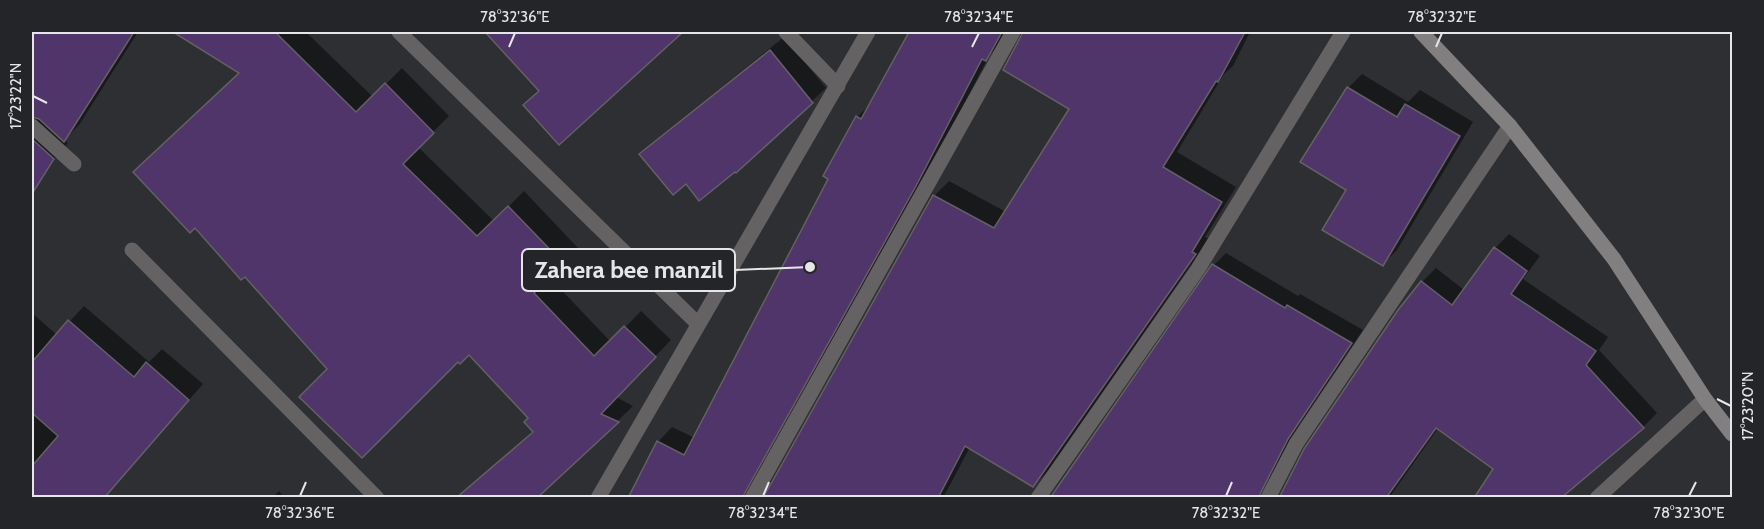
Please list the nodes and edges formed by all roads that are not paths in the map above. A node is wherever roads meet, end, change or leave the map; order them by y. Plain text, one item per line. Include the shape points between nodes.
1 (399, 32) edge
2 (786, 32) edge
3 (868, 32) edge
4 (1013, 32) edge
5 (1343, 32) edge
6 (1421, 32) edge
7 (838, 86) junction
8 (32, 126) edge
9 (1510, 126) junction
10 (74, 164) dead end
11 (132, 250) dead end
12 (697, 323) junction
13 (1705, 399) junction
14 (1732, 434) edge
15 (376, 498) edge
16 (598, 498) edge
17 (752, 498) edge
18 (1038, 498) edge
19 (1268, 498) edge
20 (1597, 498) edge

1 - 12 street
2 - 7 street
3 - 7 street
4 - 17 street
5 - 18 street via 1198,269
6 - 9 street
7 - 12 street
8 - 10 street
9 - 13 street via 1614,259
9 - 19 street via 1296,444
11 - 15 street
12 - 16 street
13 - 14 street
13 - 20 street

